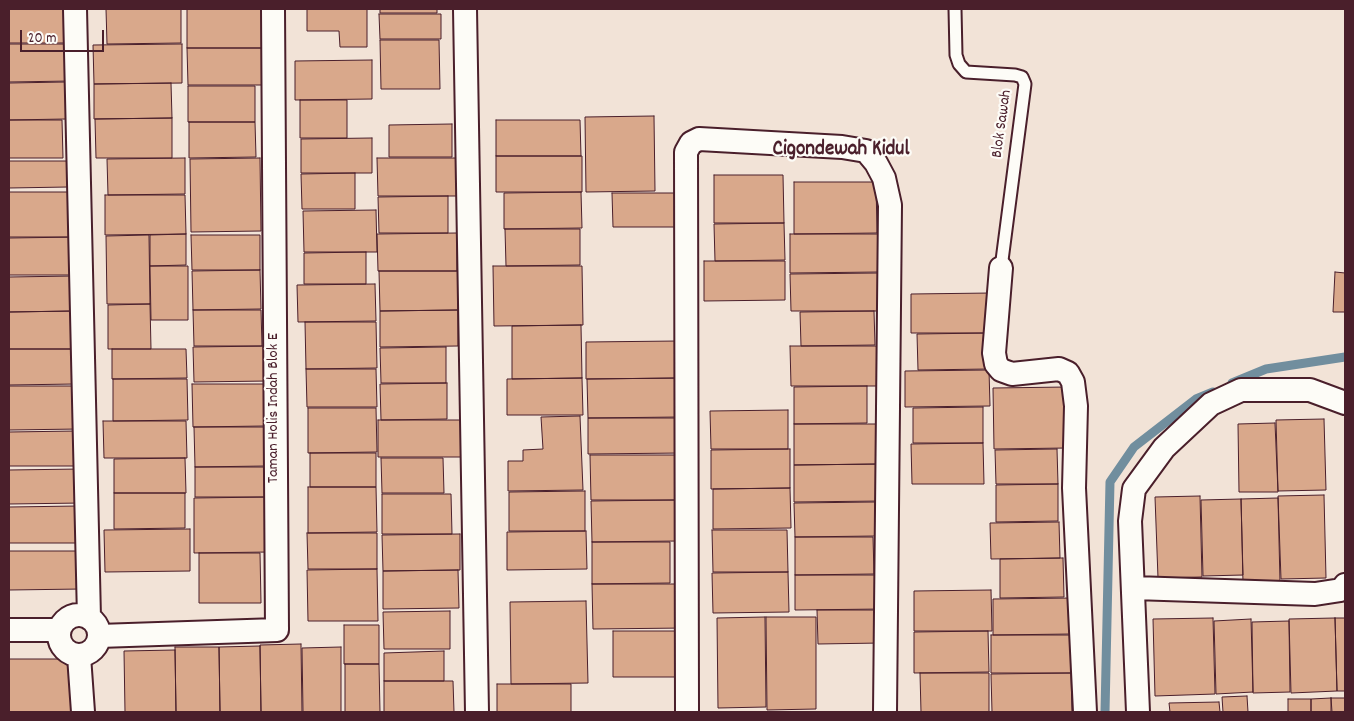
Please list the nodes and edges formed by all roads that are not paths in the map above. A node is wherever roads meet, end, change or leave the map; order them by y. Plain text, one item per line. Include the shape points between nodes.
1 (75, 9) edge
2 (273, 9) edge
3 (465, 9) edge
4 (955, 9) edge
5 (1001, 268) joint
6 (1345, 403) edge
7 (1345, 585) edge
8 (1134, 588) junction
9 (94, 627) junction
10 (9, 630) edge
11 (59, 630) junction
12 (79, 656) junction
13 (83, 712) edge
14 (476, 712) edge
15 (687, 712) edge
16 (885, 712) edge
17 (1085, 712) edge
18 (1138, 712) edge

1 - 9 street
2 - 9 street, Taman Holis Indah Blok E via 277,630
3 - 14 street
4 - 5 lane, Blok Sawah via 956,55 966,72 1015,75 1022,77 1025,84
5 - 17 street via 994,353 996,364 1012,374 1059,369 1068,372 1073,382 1076,406 1074,488
6 - 8 street via 1310,390 1242,390 1211,404 1164,448 1134,489 1130,521
7 - 8 street via 1341,590 1315,594
8 - 18 street
9 - 11 street via 77,615 66,620
9 - 12 street via 93,650
10 - 11 street
11 - 12 street via 60,642 67,652
12 - 13 street
15 - 16 street via 686,152 699,140 866,151 884,178 890,204

